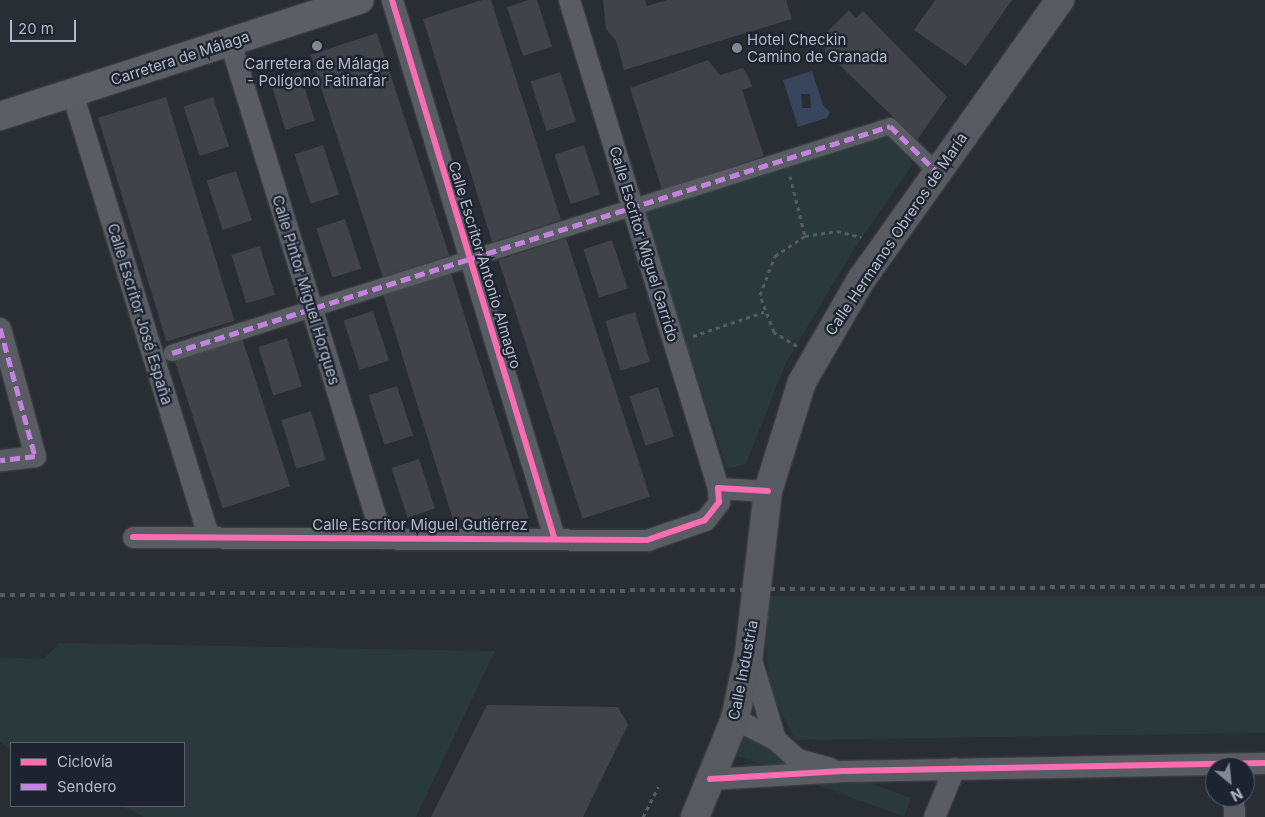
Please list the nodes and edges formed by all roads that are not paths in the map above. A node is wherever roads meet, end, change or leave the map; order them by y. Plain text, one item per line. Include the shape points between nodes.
1 (360, 0) edge
2 (392, 0) edge
3 (569, 0) edge
4 (1060, 0) edge
5 (230, 42) junction
6 (72, 93) junction
7 (0, 116) edge
8 (936, 171) junction
9 (632, 208) junction
10 (470, 259) junction
11 (312, 309) junction
12 (0, 328) edge
13 (172, 353) dead end
14 (0, 460) edge
15 (718, 488) junction
16 (768, 491) junction
17 (208, 536) junction
18 (554, 537) junction
19 (133, 538) dead end
20 (382, 538) junction
21 (758, 576) joint
22 (750, 653) junction
23 (735, 719) junction
24 (775, 739) junction
25 (1205, 765) edge
26 (954, 768) junction
27 (843, 770) junction
28 (710, 779) junction
29 (695, 817) edge
30 (934, 817) edge

1 - 5 main road, Carretera de Málaga
2 - 10 street, Calle Escritor Antonio Almagro
3 - 9 street, Calle Escritor Miguel Garrido
4 - 8 main road, Calle Hermanos Obreros de María
5 - 6 main road, Carretera de Málaga
5 - 11 street, Calle Pintor Miguel Horques
6 - 7 main road, Carretera de Málaga
6 - 17 street, Calle Escritor José España
8 - 9 street via 890,126
8 - 16 main road, Calle Hermanos Obreros de María via 814,357 790,413
9 - 10 street
9 - 15 street, Calle Escritor Miguel Garrido
10 - 11 street
10 - 18 street, Calle Escritor Antonio Almagro
11 - 13 street
11 - 20 street, Calle Pintor Miguel Horques
12 - 14 street via 35,456
15 - 16 street
15 - 18 street, Calle Escritor Miguel Gutiérrez via 715,512 671,534 647,540
16 - 21 main road, Calle Hermanos Obreros de María
17 - 19 street, Calle Escritor Miguel Gutiérrez
17 - 20 street, Calle Escritor Miguel Gutiérrez
18 - 20 street, Calle Escritor Miguel Gutiérrez
21 - 22 main road, Calle Industria
22 - 23 main road, Calle Industria
22 - 24 street
23 - 24 street
23 - 28 main road, Calle Industria
24 - 27 street via 797,759
25 - 26 street
26 - 27 street
26 - 30 street
27 - 28 street
28 - 29 main road, Calle Industria

